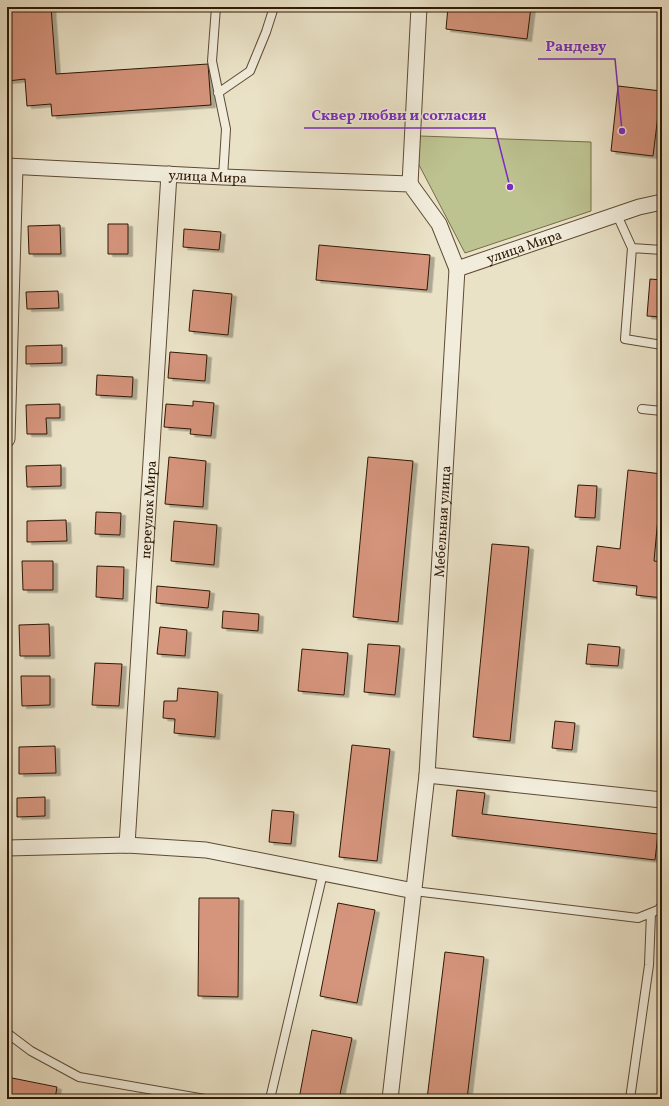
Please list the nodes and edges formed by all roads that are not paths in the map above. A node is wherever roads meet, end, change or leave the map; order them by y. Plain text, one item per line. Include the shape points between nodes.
1 (216, 7) edge
2 (274, 7) edge
3 (419, 7) edge
4 (218, 93) junction
5 (11, 167) edge
6 (169, 174) junction
7 (223, 177) junction
8 (410, 184) junction
9 (662, 202) edge
10 (617, 215) junction
11 (632, 248) junction
12 (662, 250) edge
13 (457, 269) junction
14 (662, 345) edge
15 (642, 409) dead end
16 (662, 411) edge
17 (7, 439) edge
18 (427, 775) junction
19 (662, 800) edge
20 (127, 845) junction
21 (7, 848) edge
22 (323, 873) junction
23 (414, 891) junction
24 (662, 905) edge
25 (651, 913) junction
26 (7, 1033) edge
27 (205, 1099) edge
28 (270, 1099) edge
29 (390, 1099) edge
30 (630, 1099) edge

1 - 4 lane via 212,60
2 - 4 lane via 250,70
3 - 8 street
4 - 7 lane via 226,129
5 - 6 street, улица Мира
5 - 17 street
6 - 7 street, улица Мира
6 - 20 street, переулок Мира
7 - 8 street, улица Мира
8 - 13 street via 439,224
9 - 10 street, улица Мира
10 - 11 lane
10 - 13 street, улица Мира
11 - 12 lane
11 - 14 lane via 625,339
13 - 18 street, Мебельная улица
15 - 16 lane
18 - 19 street
18 - 23 street, Мебельная улица
20 - 21 street
20 - 22 street via 206,850
22 - 23 street
22 - 28 lane
23 - 25 lane via 638,918
23 - 29 street, Мебельная улица
24 - 25 lane
25 - 30 lane via 649,965
26 - 27 lane via 31,1051 79,1077

